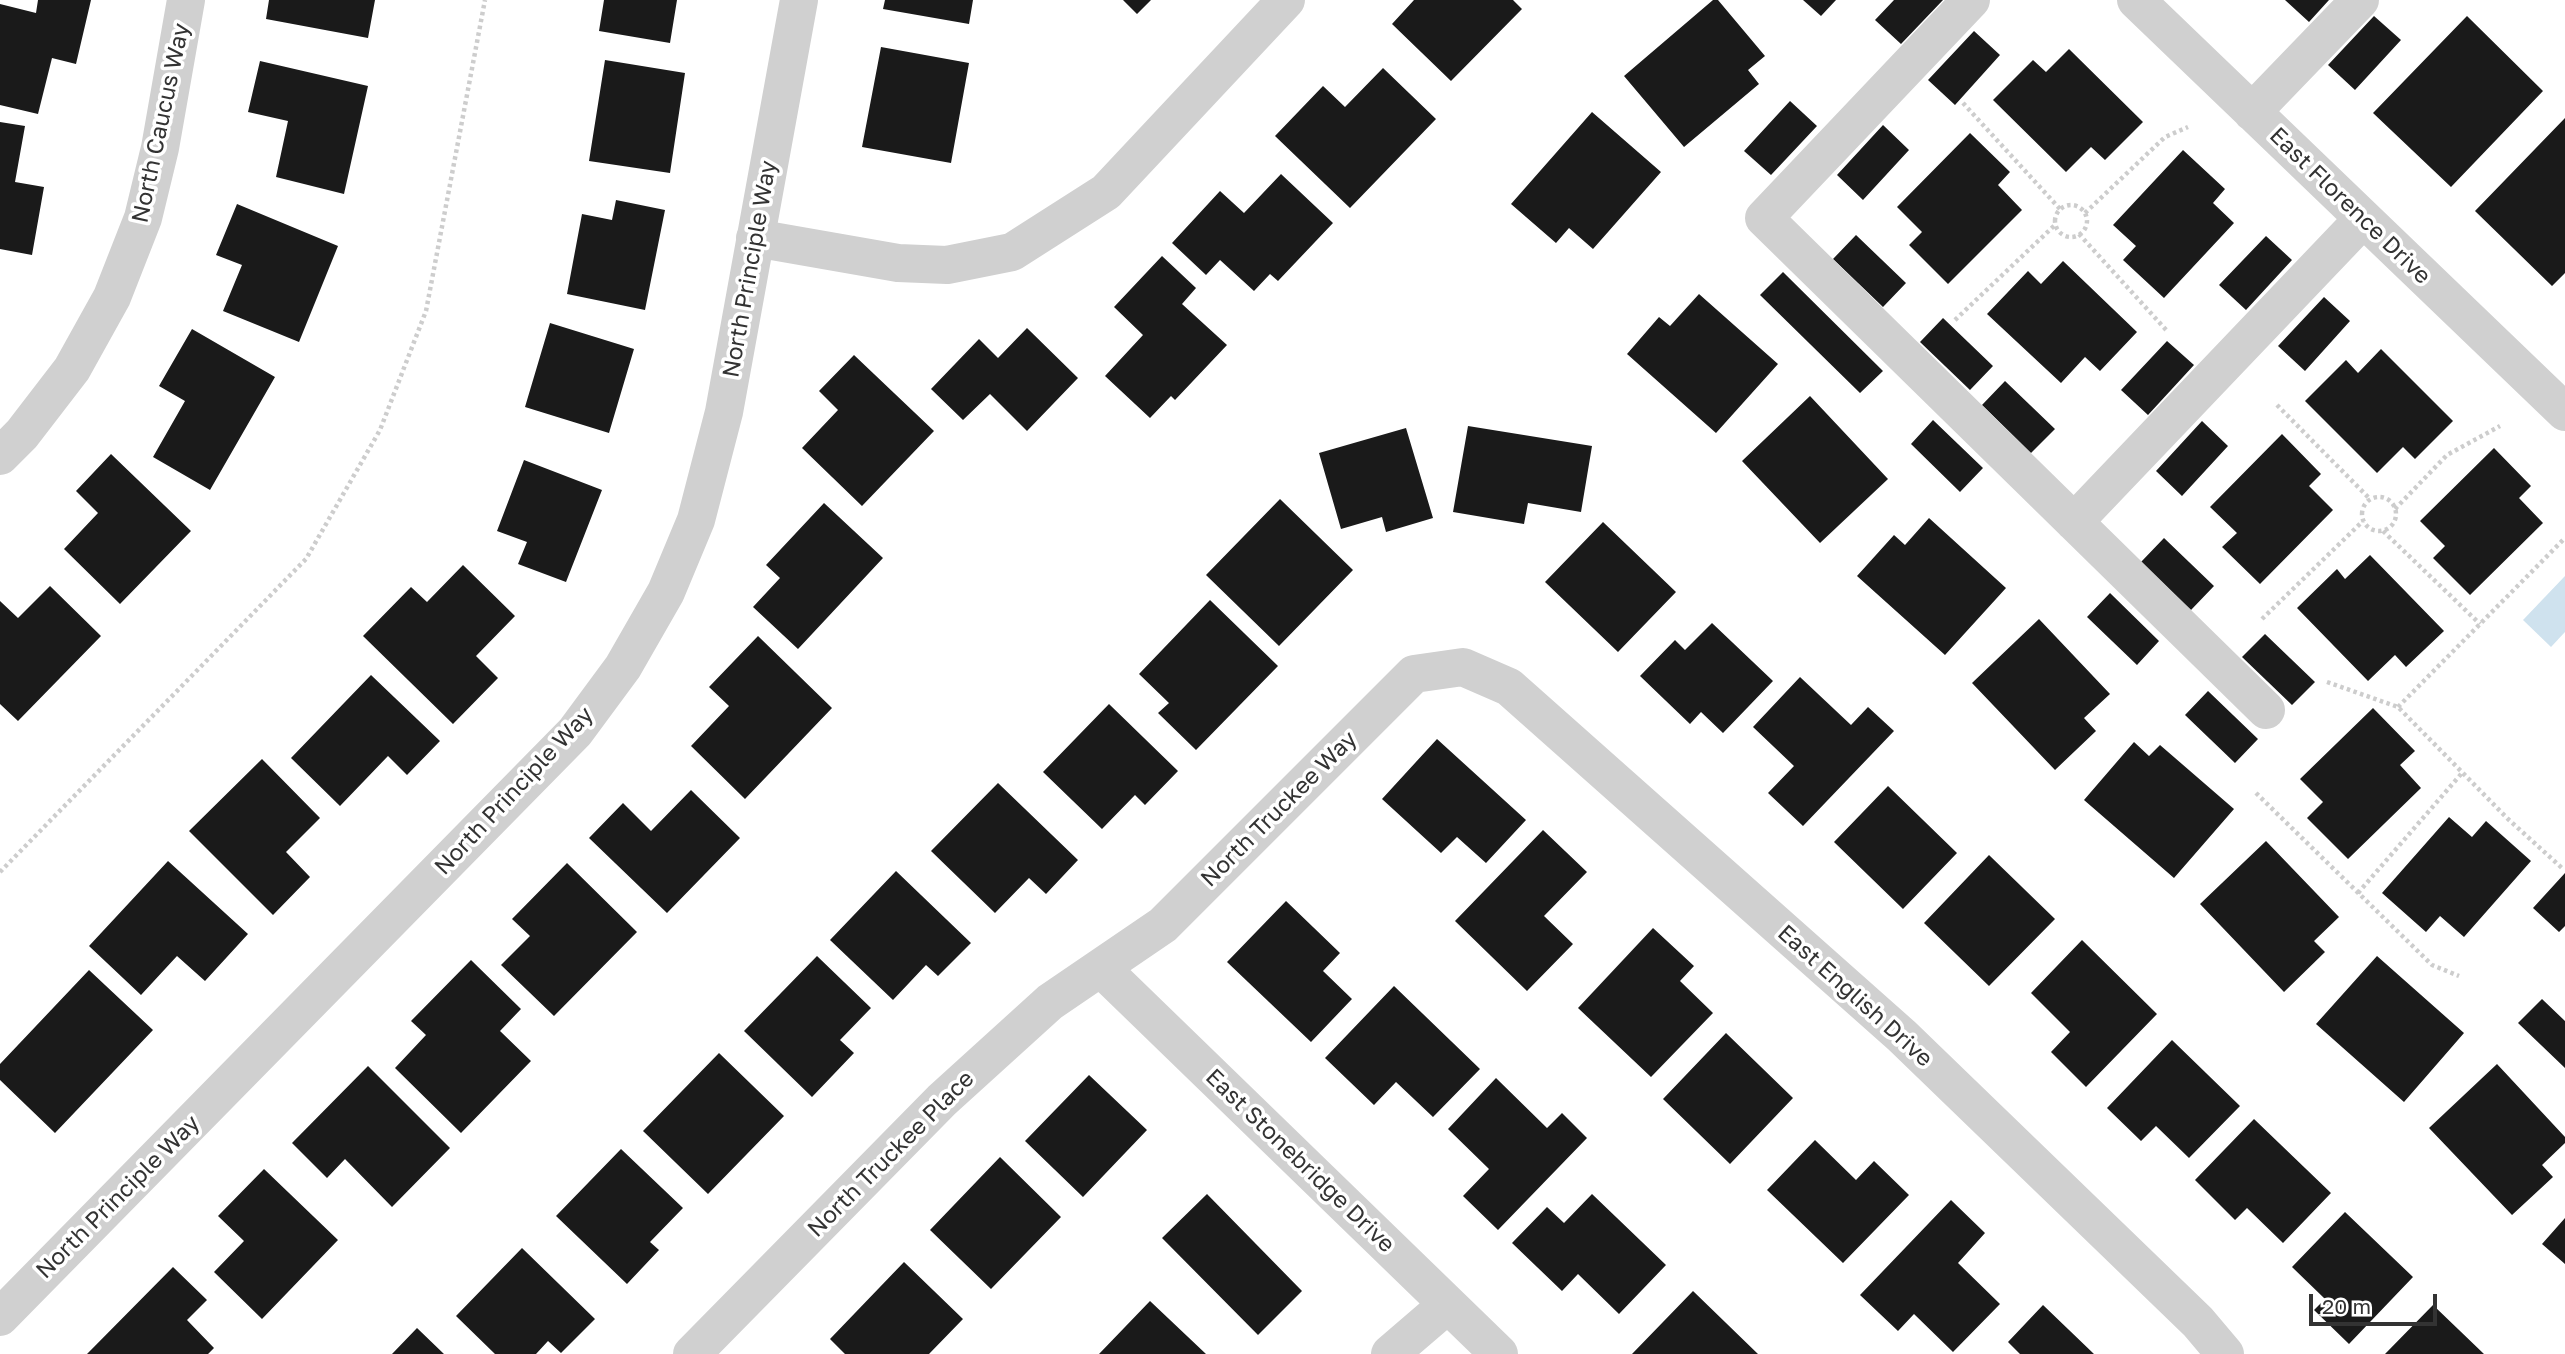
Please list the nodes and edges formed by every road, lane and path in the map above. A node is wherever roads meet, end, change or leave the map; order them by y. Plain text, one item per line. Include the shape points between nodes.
1 (186, 0) edge
2 (485, 0) edge
3 (799, 0) edge
4 (1286, 0) edge
5 (1971, 0) edge
6 (2136, 0) edge
7 (2360, 0) edge
8 (1963, 103) dead end
9 (2252, 112) junction
10 (2188, 127) dead end
11 (2060, 209) junction
12 (2085, 213) junction
13 (2363, 219) junction
14 (2056, 224) junction
15 (2079, 234) junction
16 (755, 238) junction
17 (1955, 320) dead end
18 (2168, 332) dead end
19 (2561, 400) edge
20 (2277, 405) dead end
21 (2500, 426) dead end
22 (0, 456) edge
23 (2370, 499) junction
24 (2395, 509) junction
25 (2363, 521) junction
26 (2074, 522) junction
27 (2383, 531) junction
28 (2565, 538) edge
29 (2262, 619) dead end
30 (2480, 624) junction
31 (1463, 667) joint
32 (2328, 682) dead end
33 (2398, 707) junction
34 (2266, 710) dead end
35 (2462, 773) junction
36 (2256, 793) dead end
37 (2562, 868) dead end
38 (0, 872) edge
39 (2358, 893) junction
40 (1101, 968) junction
41 (2459, 976) dead end
42 (1447, 1305) junction
43 (0, 1317) edge
44 (692, 1354) edge
45 (1390, 1354) edge
46 (1499, 1354) edge
47 (2225, 1354) edge

1 - 22 street, North Caucus Way via 143,218 113,298 72,369
2 - 38 path via 426,311 380,430 306,559
3 - 16 street, North Principle Way
4 - 16 street via 1106,192 1012,252 947,265 898,263
5 - 26 street via 1764,218
6 - 9 street, East Florence Drive
7 - 9 street
8 - 11 path
9 - 13 street, East Florence Drive
10 - 12 path via 2165,137
11 - 12 path via 2074,205
11 - 14 path
12 - 15 path via 2085,227
13 - 19 street, East Florence Drive
13 - 26 street
14 - 15 path via 2064,236
14 - 17 path
15 - 18 path
16 - 43 street, North Principle Way via 724,412 696,520 666,592 623,667 575,732
20 - 23 path
21 - 24 path via 2447,455
23 - 24 path via 2380,496
23 - 25 path via 2362,511
24 - 27 path via 2395,520
25 - 27 path via 2369,528
25 - 29 path
26 - 34 street
27 - 30 path
28 - 30 path
30 - 33 path
31 - 40 street, North Truckee Way via 1414,674 1163,925
31 - 47 street, East English Drive via 1509,687 1902,1036 2198,1322
32 - 33 path
33 - 35 path
35 - 37 path
35 - 39 path
36 - 39 path
39 - 41 path via 2432,965
40 - 42 street, East Stonebridge Drive
40 - 44 street, North Truckee Place via 1050,1002 942,1100
42 - 45 street
42 - 46 street, East Stonebridge Drive

